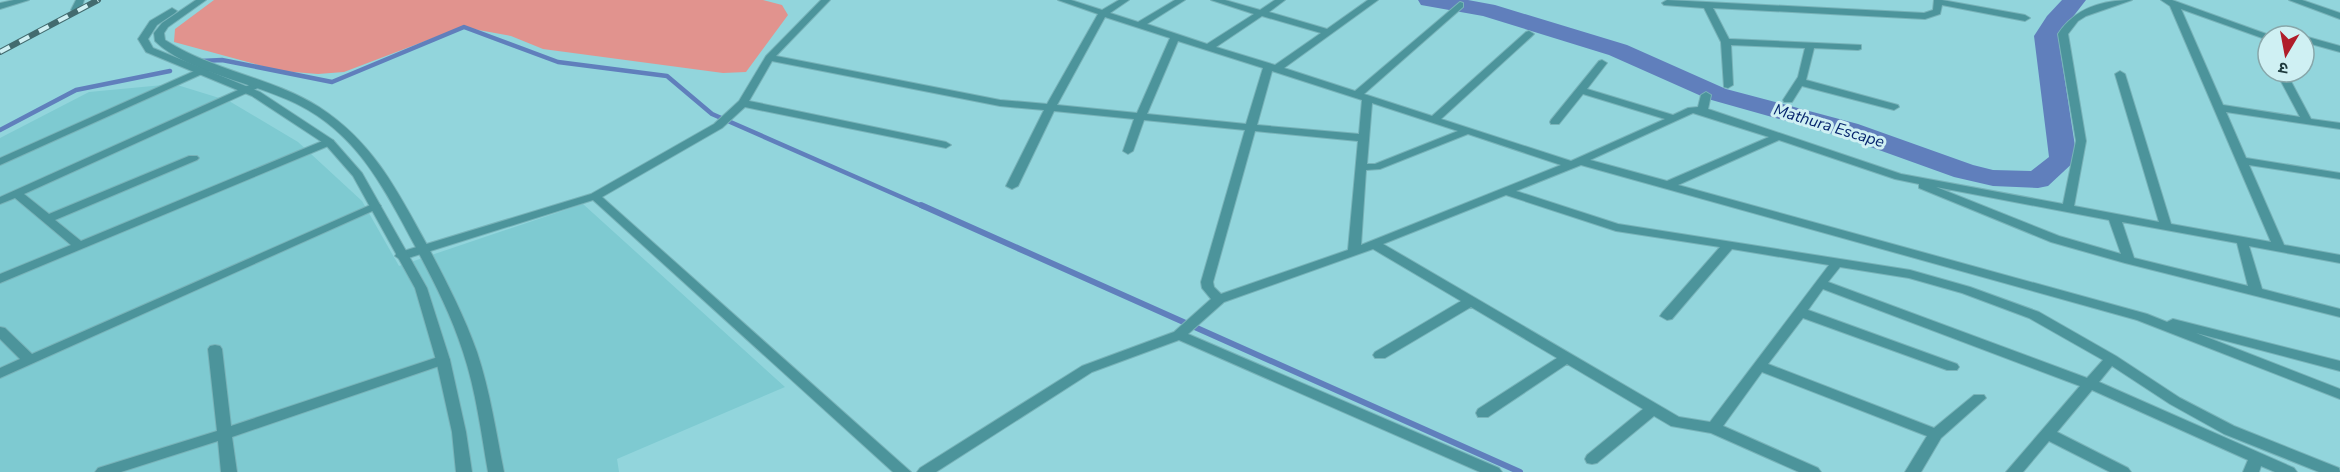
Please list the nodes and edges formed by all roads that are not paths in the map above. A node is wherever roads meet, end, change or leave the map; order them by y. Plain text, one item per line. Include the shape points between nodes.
1 (26, 0) edge
2 (80, 0) edge
3 (191, 0) edge
4 (202, 0) edge
5 (826, 0) edge
6 (1062, 0) edge
7 (1125, 0) edge
8 (1180, 0) edge
9 (1215, 0) edge
10 (1281, 0) edge
11 (1374, 0) edge
12 (2128, 0) edge
13 (2293, 0) edge
14 (1938, 1) edge
15 (2169, 2) edge
16 (1667, 3) dead end
17 (1460, 5) dead end
18 (1707, 5) junction
19 (1835, 5) edge
20 (0, 6) edge
21 (76, 10) dead end
22 (1103, 13) junction
23 (1262, 13) junction
24 (2340, 16) edge
25 (2025, 18) dead end
26 (1139, 25) junction
27 (1329, 32) junction
28 (2256, 33) edge
29 (1529, 34) dead end
30 (1175, 36) junction
31 (1726, 42) junction
32 (2316, 42) edge
33 (1810, 45) junction
34 (1209, 47) junction
35 (1858, 47) dead end
36 (2340, 49) edge
37 (769, 58) junction
38 (1602, 63) dead end
39 (1272, 68) junction
40 (205, 70) junction
41 (2120, 75) dead end
42 (1800, 82) junction
43 (258, 84) junction
44 (2287, 84) edge
45 (1728, 85) dead end
46 (244, 89) junction
47 (1580, 90) junction
48 (1706, 95) dead end
49 (1362, 97) junction
50 (1788, 100) dead end
51 (743, 103) junction
52 (1894, 107) dead end
53 (1050, 108) junction
54 (2219, 108) junction
55 (1702, 111) junction
56 (1140, 117) junction
57 (1674, 118) junction
58 (1434, 120) junction
59 (1555, 122) dead end
60 (2308, 122) junction
61 (2340, 126) edge
62 (1249, 127) junction
63 (1467, 131) junction
64 (1778, 137) junction
65 (1364, 138) junction
66 (329, 142) junction
67 (946, 144) dead end
68 (1128, 151) dead end
69 (193, 158) dead end
70 (2243, 161) junction
71 (0, 162) edge
72 (1575, 162) junction
73 (1361, 167) junction
74 (1899, 177) junction
75 (2340, 177) edge
76 (1668, 185) junction
77 (1012, 186) dead end
78 (1505, 191) junction
79 (17, 194) junction
80 (595, 196) junction
81 (0, 201) edge
82 (375, 206) junction
83 (2068, 207) junction
84 (2114, 216) junction
85 (47, 219) junction
86 (2166, 226) junction
87 (2242, 241) junction
88 (1374, 244) junction
89 (1729, 245) junction
90 (80, 246) junction
91 (423, 249) junction
92 (2279, 249) junction
93 (1354, 252) junction
94 (401, 256) junction
95 (2129, 260) junction
96 (2340, 260) edge
97 (1837, 262) junction
98 (0, 279) edge
99 (1821, 284) junction
100 (2256, 292) junction
101 (1471, 301) junction
102 (1213, 303) junction
103 (1800, 312) junction
104 (2340, 313) edge
105 (1667, 316) dead end
106 (2142, 317) junction
107 (0, 331) edge
108 (1182, 332) junction
109 (215, 349) dead end
110 (1380, 355) dead end
111 (1566, 358) junction
112 (29, 359) junction
113 (2111, 359) junction
114 (443, 360) junction
115 (1760, 366) junction
116 (2340, 366) edge
117 (1952, 367) dead end
118 (0, 373) edge
119 (2090, 384) junction
120 (2340, 394) edge
121 (1979, 398) dead end
122 (1653, 409) junction
123 (1483, 413) dead end
124 (1714, 428) junction
125 (1936, 434) junction
126 (2047, 434) junction
127 (224, 435) junction
128 (2256, 457) junction
129 (1592, 459) dead end
130 (103, 472) edge
131 (229, 472) edge
132 (464, 472) edge
133 (496, 472) edge
134 (903, 472) edge
135 (925, 472) edge
136 (1494, 472) edge
137 (1813, 472) edge
138 (1912, 472) edge
139 (2014, 472) edge
140 (2123, 472) edge
141 (2251, 472) edge
142 (2289, 472) edge
143 (2334, 472) edge

1 - 20 street
2 - 21 street
3 - 40 street via 153,23 143,39 149,50
4 - 40 street via 159,33 160,41
5 - 37 street
6 - 22 street
7 - 22 street
8 - 26 street
9 - 23 street
10 - 23 street
11 - 27 street
12 - 83 street via 2092,9 2077,17 2063,34 2081,141
13 - 24 street
14 - 19 street via 1937,12 1925,16
14 - 25 street
15 - 28 street
15 - 54 street
16 - 18 street
17 - 49 street
18 - 19 street
18 - 31 street
22 - 26 street
22 - 53 street
23 - 27 street
23 - 34 street
26 - 30 street
27 - 39 street
29 - 58 street
30 - 34 street
30 - 56 street
31 - 33 street
31 - 45 street
32 - 36 street
33 - 35 street
33 - 42 street
34 - 39 street
37 - 51 street
37 - 53 street via 1000,103
38 - 47 street
39 - 49 street
39 - 62 street
40 - 43 street
40 - 46 street
40 - 71 street
41 - 86 street
42 - 50 street
42 - 52 street
43 - 46 street
43 - 91 street via 285,93 347,131 377,164
44 - 60 street
46 - 66 street
46 - 79 street
47 - 57 street
47 - 59 street
48 - 55 street
49 - 58 street
49 - 65 street
51 - 67 street
51 - 80 street via 718,126
53 - 56 street
53 - 77 street
54 - 60 street
54 - 70 street
55 - 57 street via 1692,110
55 - 64 street
56 - 62 street
56 - 68 street
57 - 72 street
58 - 63 street
60 - 61 street
62 - 65 street
62 - 102 street via 1207,282
63 - 72 street
63 - 73 street via 1376,167
64 - 74 street
64 - 76 street
65 - 73 street
66 - 82 street via 358,175
66 - 90 street
69 - 85 street
70 - 75 street
70 - 92 street
72 - 76 street
72 - 78 street
73 - 93 street
74 - 83 street
74 - 95 street via 2026,228
76 - 106 street
78 - 88 street
78 - 89 street via 1616,227
79 - 81 street
79 - 85 street
80 - 91 street
80 - 134 street
82 - 94 street
82 - 112 street
83 - 84 street
84 - 86 street
84 - 95 street
85 - 90 street
86 - 87 street
87 - 92 street
87 - 100 street
88 - 93 street
88 - 101 street
89 - 97 street
89 - 105 street
90 - 98 street
91 - 94 street
91 - 133 street via 464,337 483,401
92 - 96 street
93 - 102 street
94 - 114 street via 421,288
95 - 100 street
97 - 99 street
97 - 113 street via 1937,281 1994,300 2034,315
99 - 103 street
99 - 119 street
100 - 104 street
101 - 110 street
101 - 111 street
102 - 108 street
103 - 115 street
103 - 117 street
106 - 116 street
106 - 120 street
107 - 112 street
108 - 135 street via 1088,369
108 - 136 street
109 - 127 street
111 - 122 street
111 - 123 street
112 - 118 street
113 - 119 street
113 - 143 street via 2200,415
114 - 127 street
114 - 132 street
115 - 124 street
115 - 125 street
119 - 126 street
119 - 128 street
121 - 125 street
122 - 124 street via 1676,422
122 - 129 street
124 - 137 street
125 - 138 street
126 - 139 street
126 - 140 street
127 - 130 street
127 - 131 street
128 - 141 street
128 - 142 street

